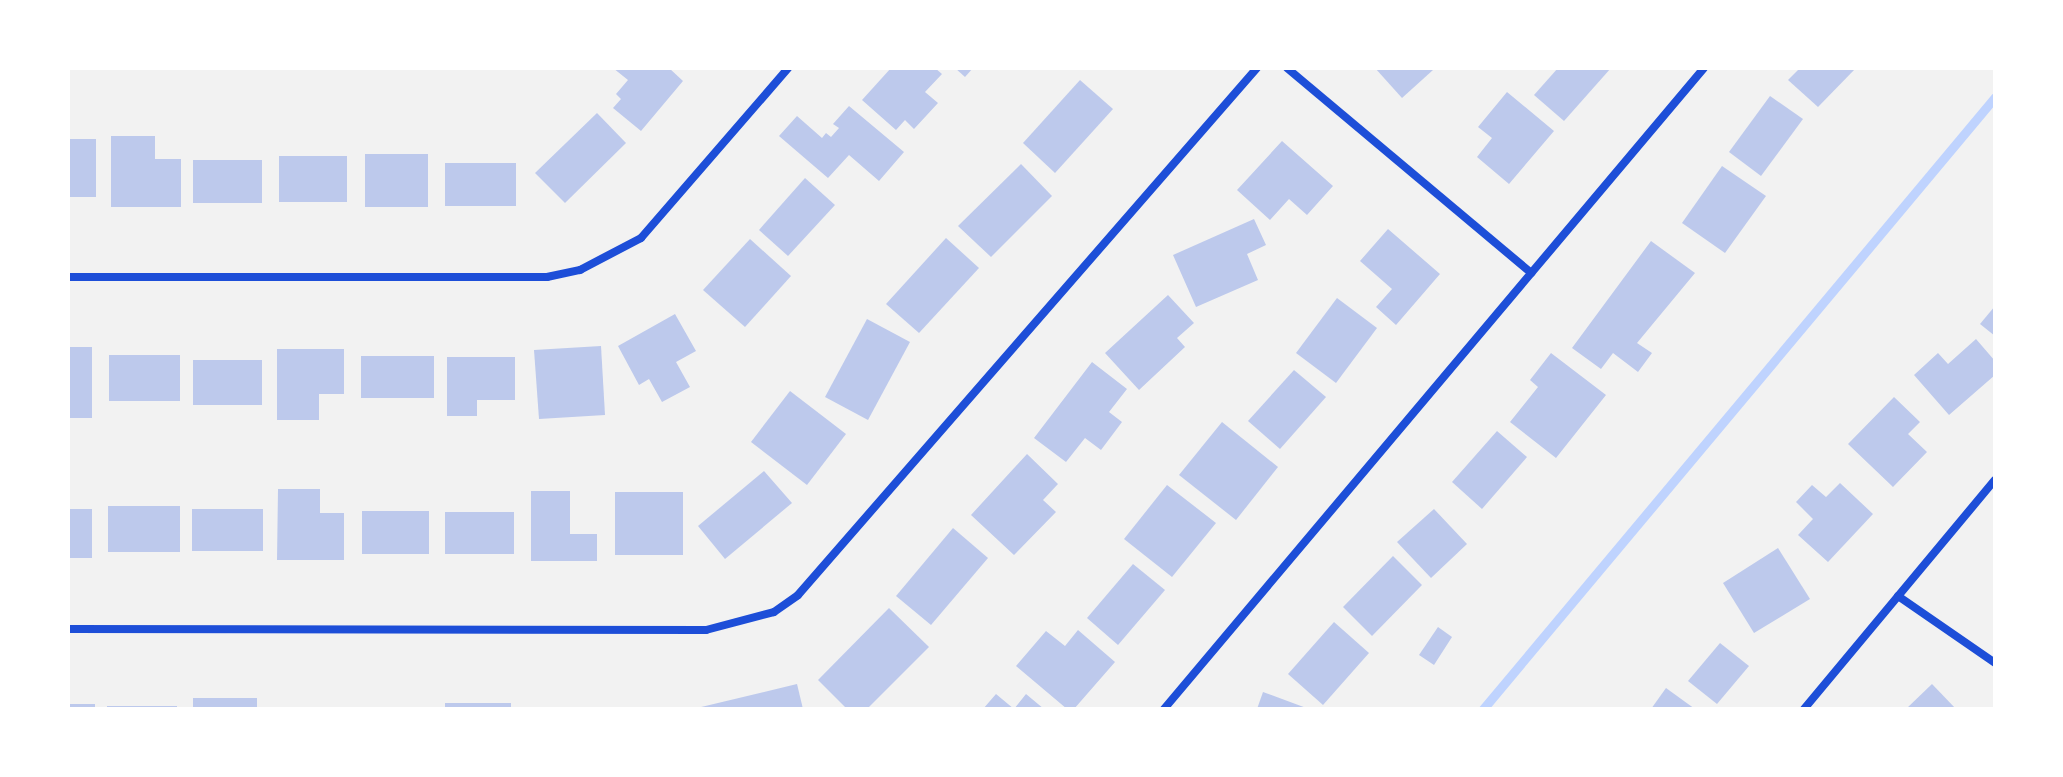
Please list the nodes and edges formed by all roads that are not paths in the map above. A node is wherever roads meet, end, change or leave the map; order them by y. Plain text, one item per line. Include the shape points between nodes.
1 (788, 68) edge
2 (1257, 68) edge
3 (1287, 68) edge
4 (1704, 68) edge
5 (1531, 273) junction
6 (68, 277) edge
7 (1995, 480) edge
8 (1898, 596) junction
9 (68, 629) edge
10 (1995, 663) edge
11 (1164, 709) edge
12 (1804, 709) edge

1 - 6 street via 641,238 612,256 547,277
2 - 9 street via 798,595 745,623 706,630
3 - 5 street
4 - 5 street
5 - 11 street
7 - 8 street
8 - 10 street
8 - 12 street

